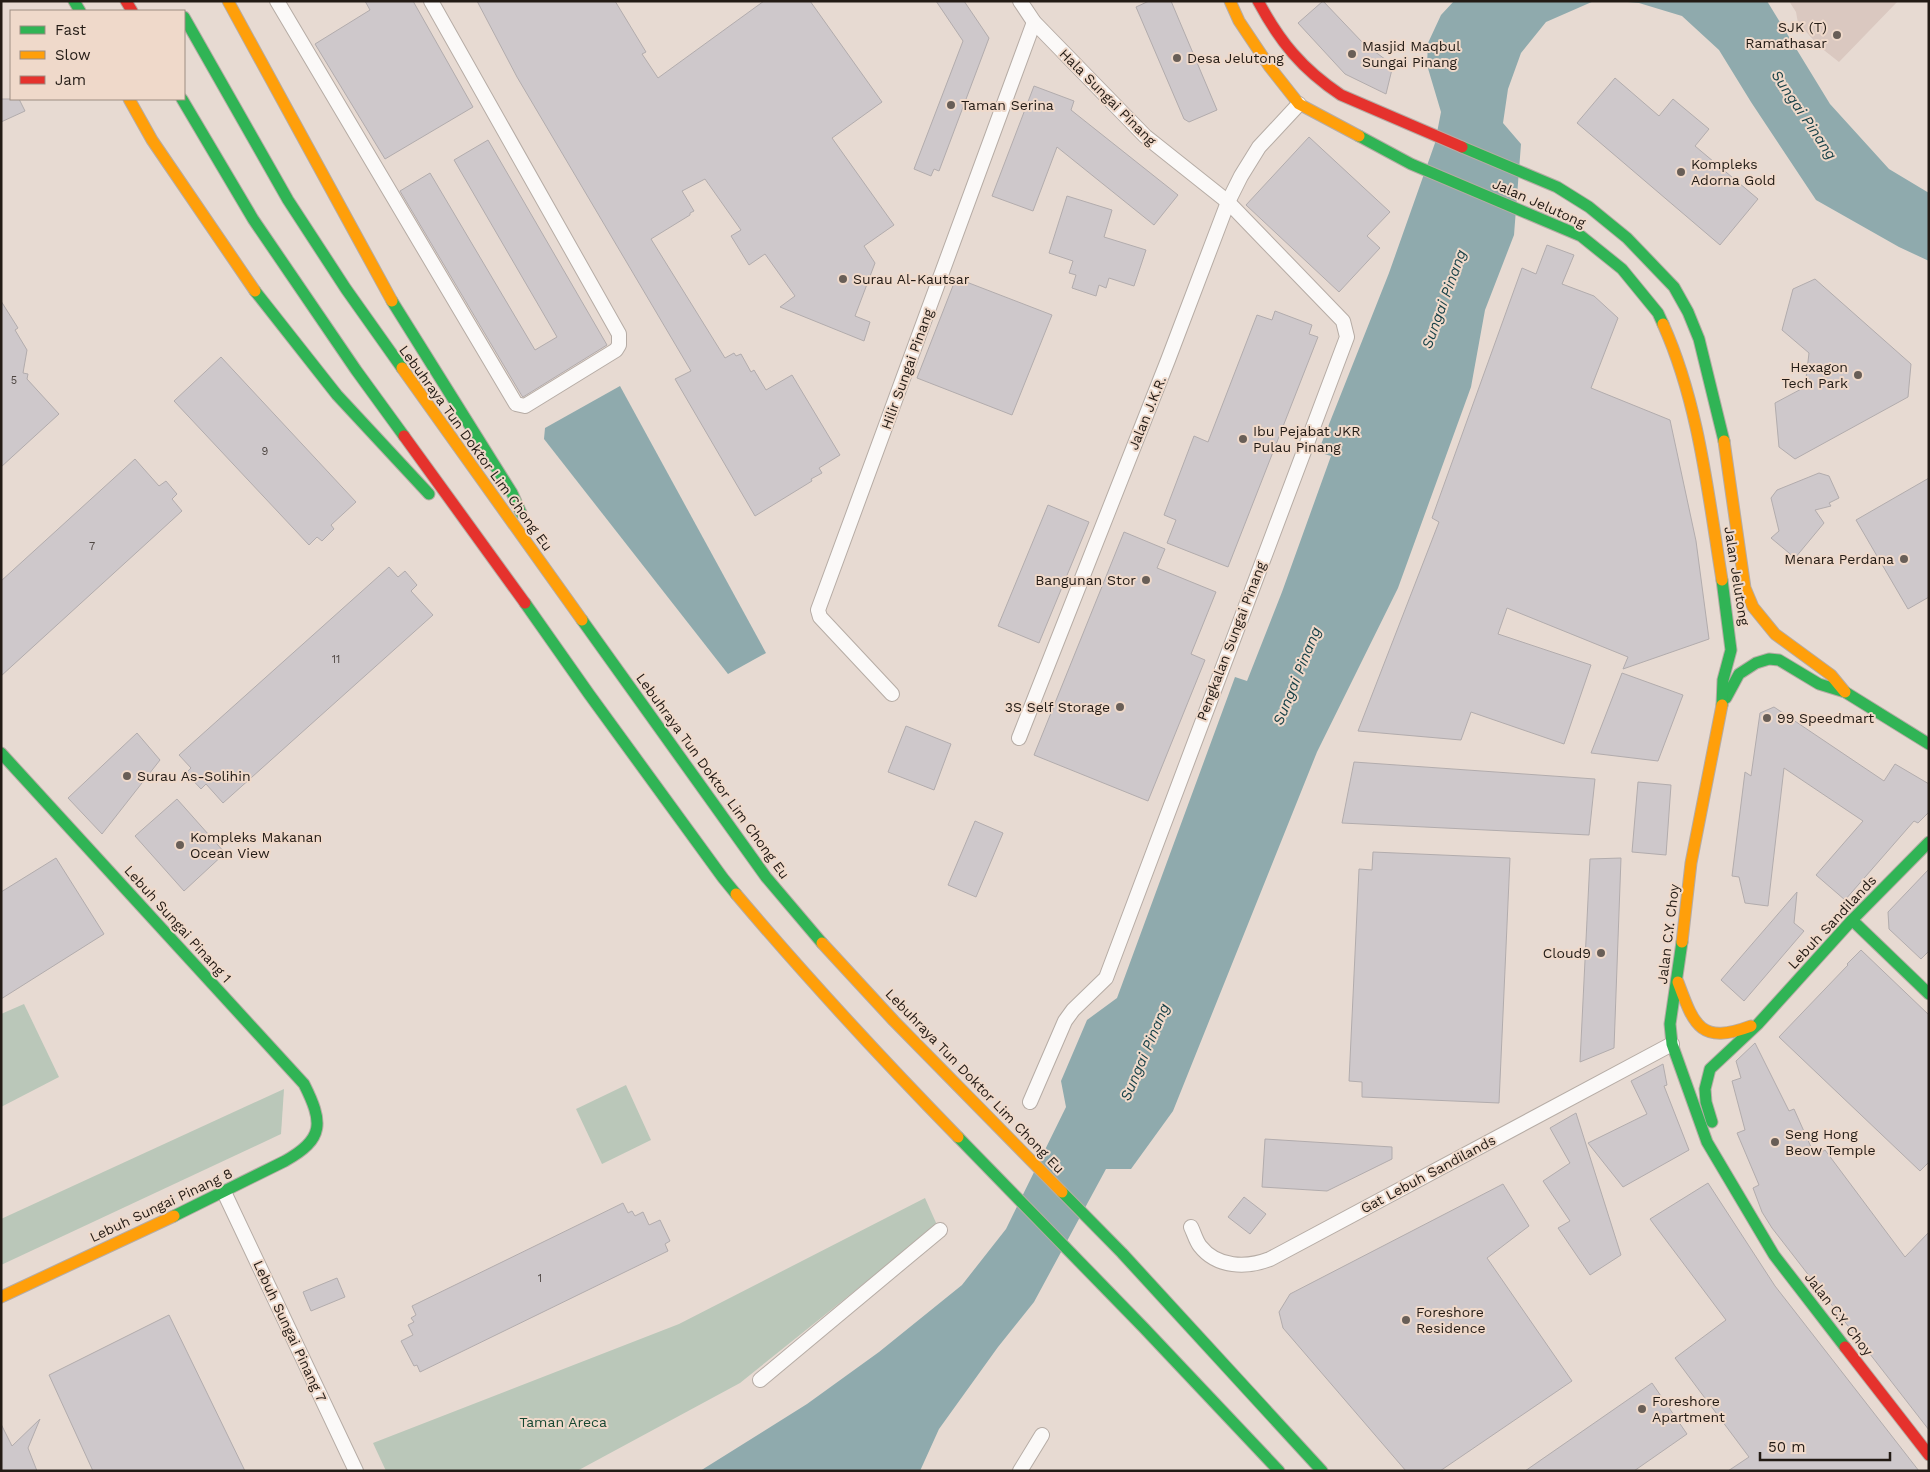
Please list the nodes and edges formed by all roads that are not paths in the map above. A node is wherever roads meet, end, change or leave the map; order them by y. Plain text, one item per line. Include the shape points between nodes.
1 (228, 1) edge
2 (277, 1) edge
3 (431, 1) edge
4 (1020, 1) edge
5 (1230, 1) edge
6 (1258, 1) edge
7 (185, 19) edge
8 (1034, 22) junction
9 (130, 100) edge
10 (183, 100) edge
11 (1299, 104) junction
12 (1228, 202) junction
13 (544, 567) junction
14 (516, 589) junction
15 (1845, 692) junction
16 (892, 694) dead end
17 (1722, 705) junction
18 (1019, 738) dead end
19 (1929, 744) edge
20 (1, 752) edge
21 (1929, 842) edge
22 (1852, 920) junction
23 (1677, 981) junction
24 (1929, 994) edge
25 (1758, 1024) junction
26 (1672, 1044) junction
27 (1030, 1102) dead end
28 (1707, 1107) joint
29 (318, 1123) joint
30 (1717, 1160) junction
31 (224, 1192) junction
32 (1191, 1228) dead end
33 (940, 1230) dead end
34 (1, 1296) edge
35 (760, 1380) dead end
36 (1042, 1436) dead end
37 (1929, 1455) edge
38 (1021, 1470) edge
39 (356, 1471) edge
40 (1279, 1471) edge
41 (1322, 1471) edge

1 - 13 main road via 400,315 512,493
2 - 3 street via 516,404 525,406 616,350 618,334
4 - 8 street, Hala Sungai Pinang
5 - 11 main road, Jalan Jelutong via 1239,21 1269,66
6 - 15 main road, Jalan Jelutong via 1273,31 1321,82 1341,94 1557,187 1589,207 1627,238 1674,287 1688,312 1701,348 1724,438 1745,588 1753,607 1775,634 1831,675
7 - 13 main road, Lebuhraya Tun Doktor Lim Chong Eu via 288,200 385,346
8 - 12 street, Hala Sungai Pinang via 1144,136
8 - 16 street, Hilir Sungai Pinang via 818,610 820,617
9 - 14 main road via 152,140 248,282 337,395
10 - 14 main road via 253,219 356,370
11 - 12 street, Jalan J.K.R. via 1260,147 1240,176
11 - 17 main road, Jalan Jelutong via 1411,164 1581,236 1622,269 1658,313 1675,350 1698,438 1731,636
12 - 18 street, Jalan J.K.R.
12 - 27 street, Pengkalan Sungai Pinang via 1343,321 1347,336 1106,978 1065,1021
13 - 41 main road, Lebuhraya Tun Doktor Lim Chong Eu via 766,876 828,950 1122,1253
14 - 40 main road via 723,878 794,962 870,1046
15 - 17 main road via 1819,684 1779,660 1769,659 1739,674
15 - 19 main road
17 - 23 main road, Jalan C.Y. Choy via 1691,863
20 - 29 main road, Lebuh Sungai Pinang 1 via 304,1084 315,1106
21 - 22 main road, Lebuh Sandilands
22 - 24 main road
22 - 25 main road, Lebuh Sandilands
23 - 25 main road via 1692,1018 1707,1032 1726,1034
23 - 26 main road, Jalan C.Y. Choy via 1670,1024
25 - 28 main road, Lebuh Sandilands via 1710,1069 1704,1088
26 - 30 main road, Jalan C.Y. Choy via 1707,1142
26 - 32 street, Gat Lebuh Sandilands via 1257,1264 1241,1266 1217,1259 1200,1246
28 - 30 main road, Jalan C.Y. Choy via 1717,1138
29 - 31 main road, Lebuh Sungai Pinang 8 via 312,1141 296,1155
30 - 37 main road, Jalan C.Y. Choy via 1774,1255
31 - 34 main road, Lebuh Sungai Pinang 8
31 - 39 street, Lebuh Sungai Pinang 7
33 - 35 street
36 - 38 street

